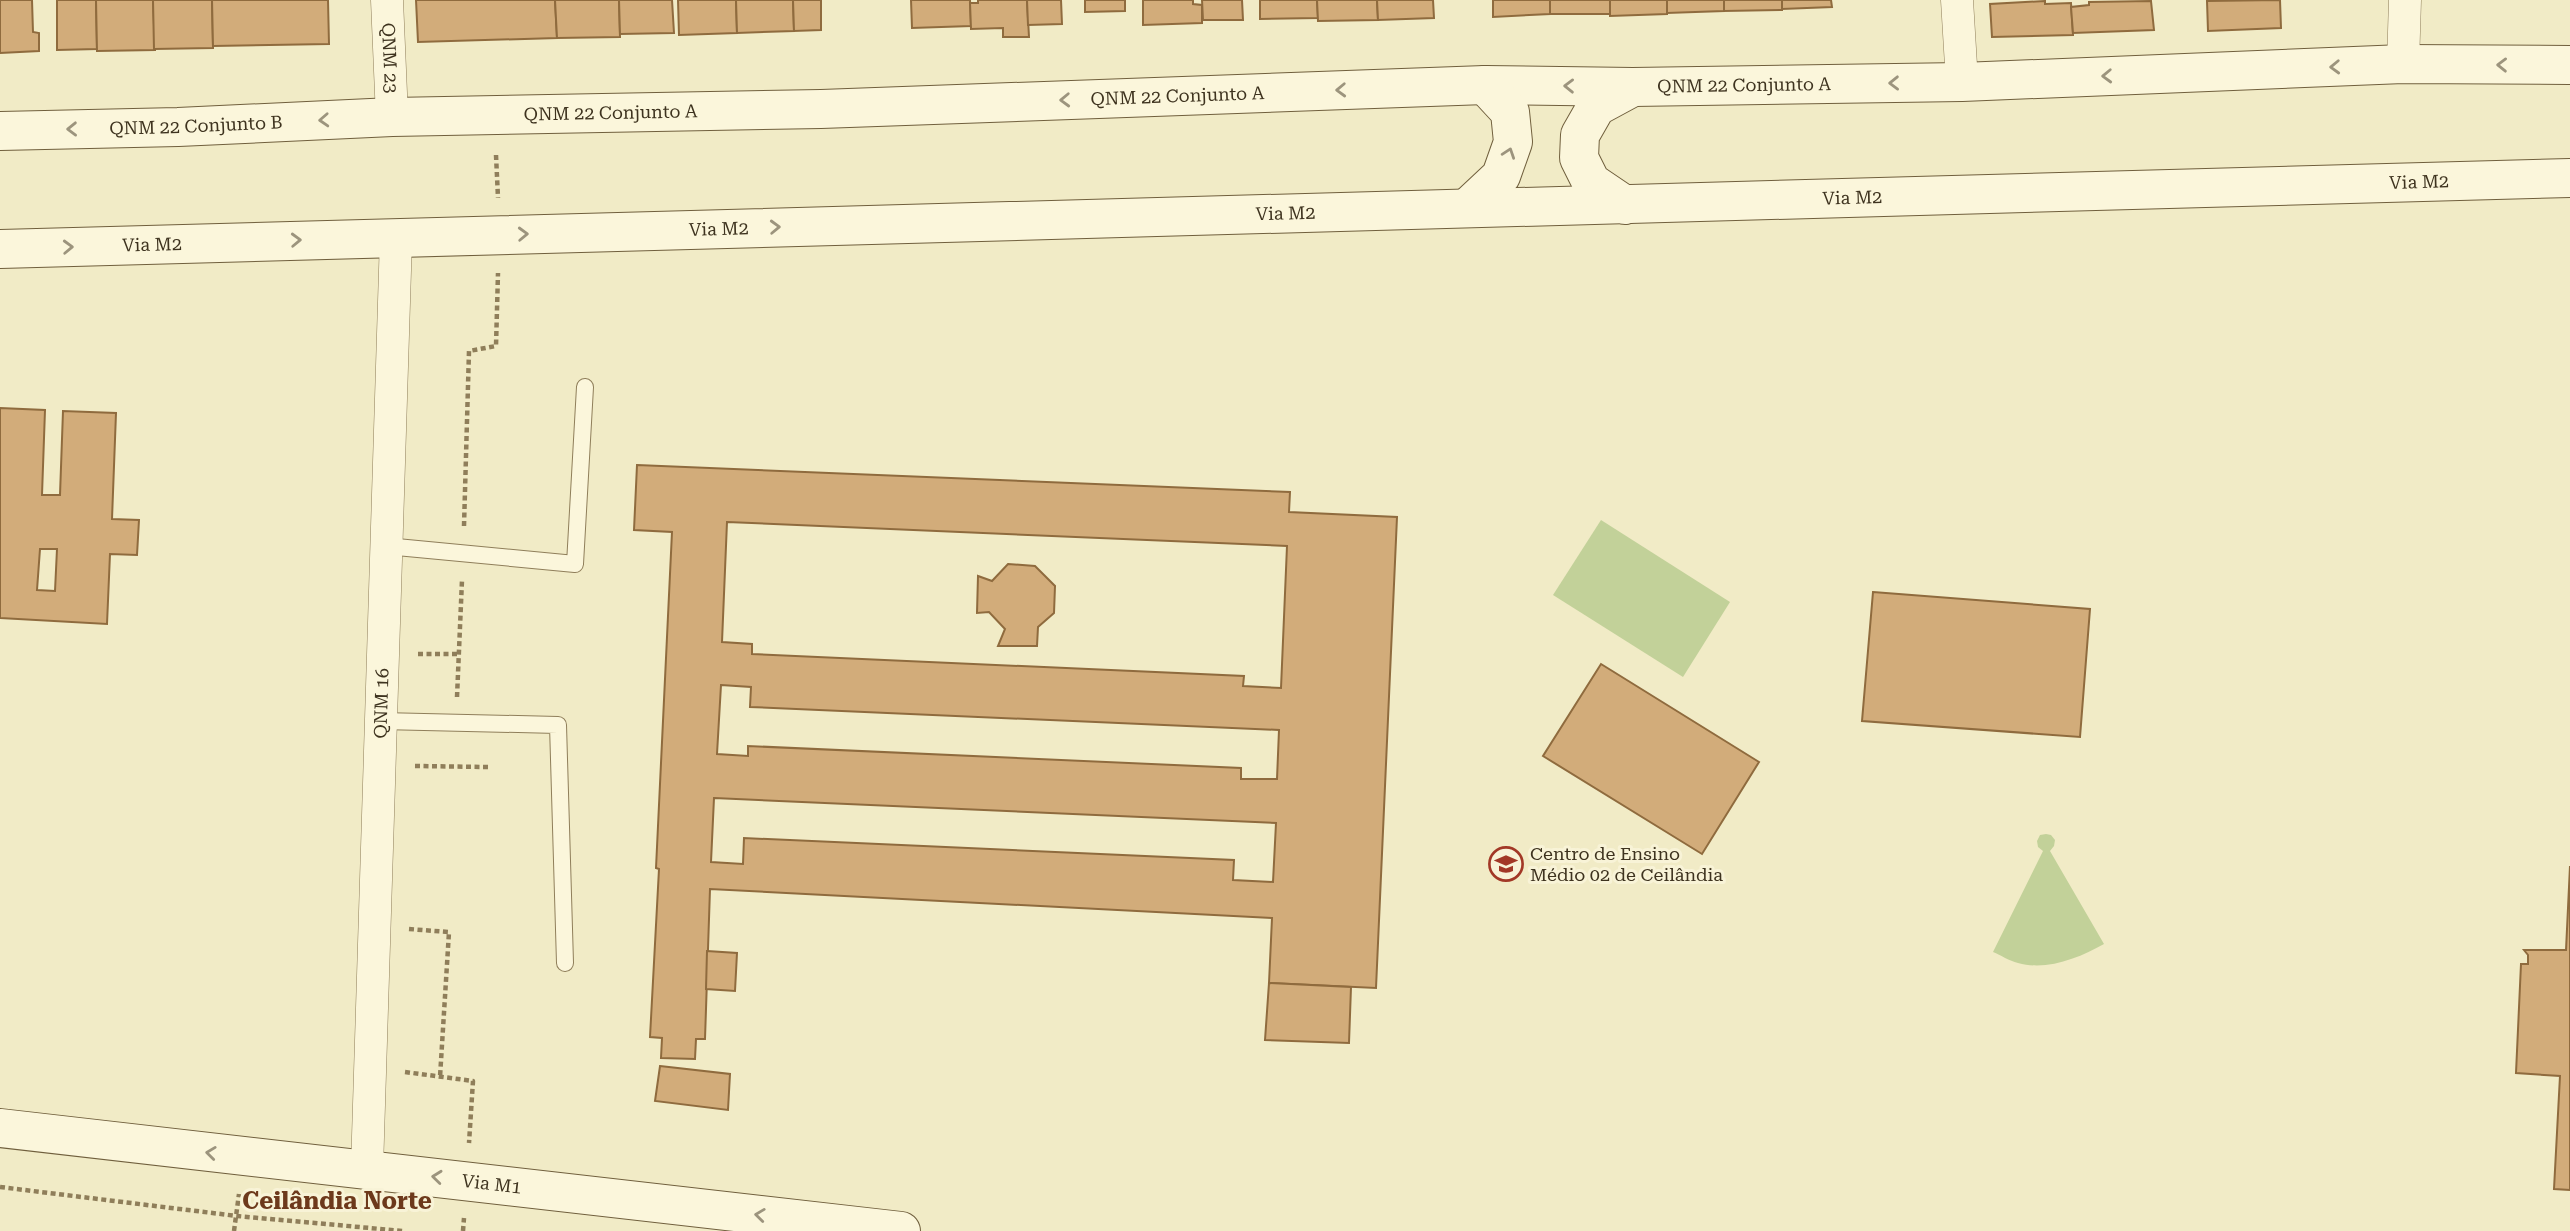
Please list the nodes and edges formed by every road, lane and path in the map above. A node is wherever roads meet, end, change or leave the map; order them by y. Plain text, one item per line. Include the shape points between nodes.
1 (387, 0) edge
2 (1957, 0) edge
3 (2404, 0) edge
4 (2403, 64) junction
5 (2570, 65) edge
6 (1962, 82) junction
7 (1485, 85) junction
8 (1633, 86) junction
9 (495, 115) junction
10 (392, 117) junction
11 (0, 131) edge
12 (2570, 178) edge
13 (1625, 205) junction
14 (1469, 206) junction
15 (499, 235) junction
16 (396, 238) junction
17 (0, 248) edge
18 (585, 387) dead end
19 (386, 546) junction
20 (464, 553) junction
21 (381, 721) junction
22 (456, 722) junction
23 (412, 766) dead end
24 (488, 767) dead end
25 (402, 929) dead end
26 (565, 963) dead end
27 (370, 1068) junction
28 (440, 1077) junction
29 (0, 1128) edge
30 (367, 1170) junction
31 (466, 1180) junction
32 (0, 1187) edge
33 (403, 1231) edge
34 (463, 1231) edge
35 (901, 1231) edge

1 - 10 street, QNM 23
2 - 6 street
3 - 4 street
5 -> 4 main road
4 -> 6 main road
6 -> 8 main road, QNM 22 Conjunto A
8 -> 7 main road, QNM 22 Conjunto A
7 -> 9 main road, QNM 22 Conjunto A via 821,109
14 -> 7 main road via 1501,176 1513,142 1510,113
8 - 13 main road via 1597,107 1580,135 1579,158 1591,181
9 - 10 main road, QNM 22 Conjunto A
9 - 15 path
10 -> 11 main road, QNM 22 Conjunto B
12 - 13 main road, Via M2
13 - 14 main road, Via M2
15 -> 14 main road, Via M2
15 - 16 main road, Via M2
15 - 20 path via 496,346 469,351
17 -> 16 main road, Via M2
16 - 19 street, QNM 16
18 - 20 lane via 575,564
19 - 20 lane
19 - 21 street, QNM 16
20 - 22 path
21 - 22 lane
21 - 27 street, QNM 16
22 - 26 lane via 558,725
23 - 24 path
25 - 28 path via 449,932
27 - 28 path
27 - 30 street, QNM 16
28 - 31 path via 473,1081
30 -> 29 main road, Via M1
31 -> 30 main road, Via M1
31 - 34 path
35 -> 31 main road, Via M1
32 - 33 path

